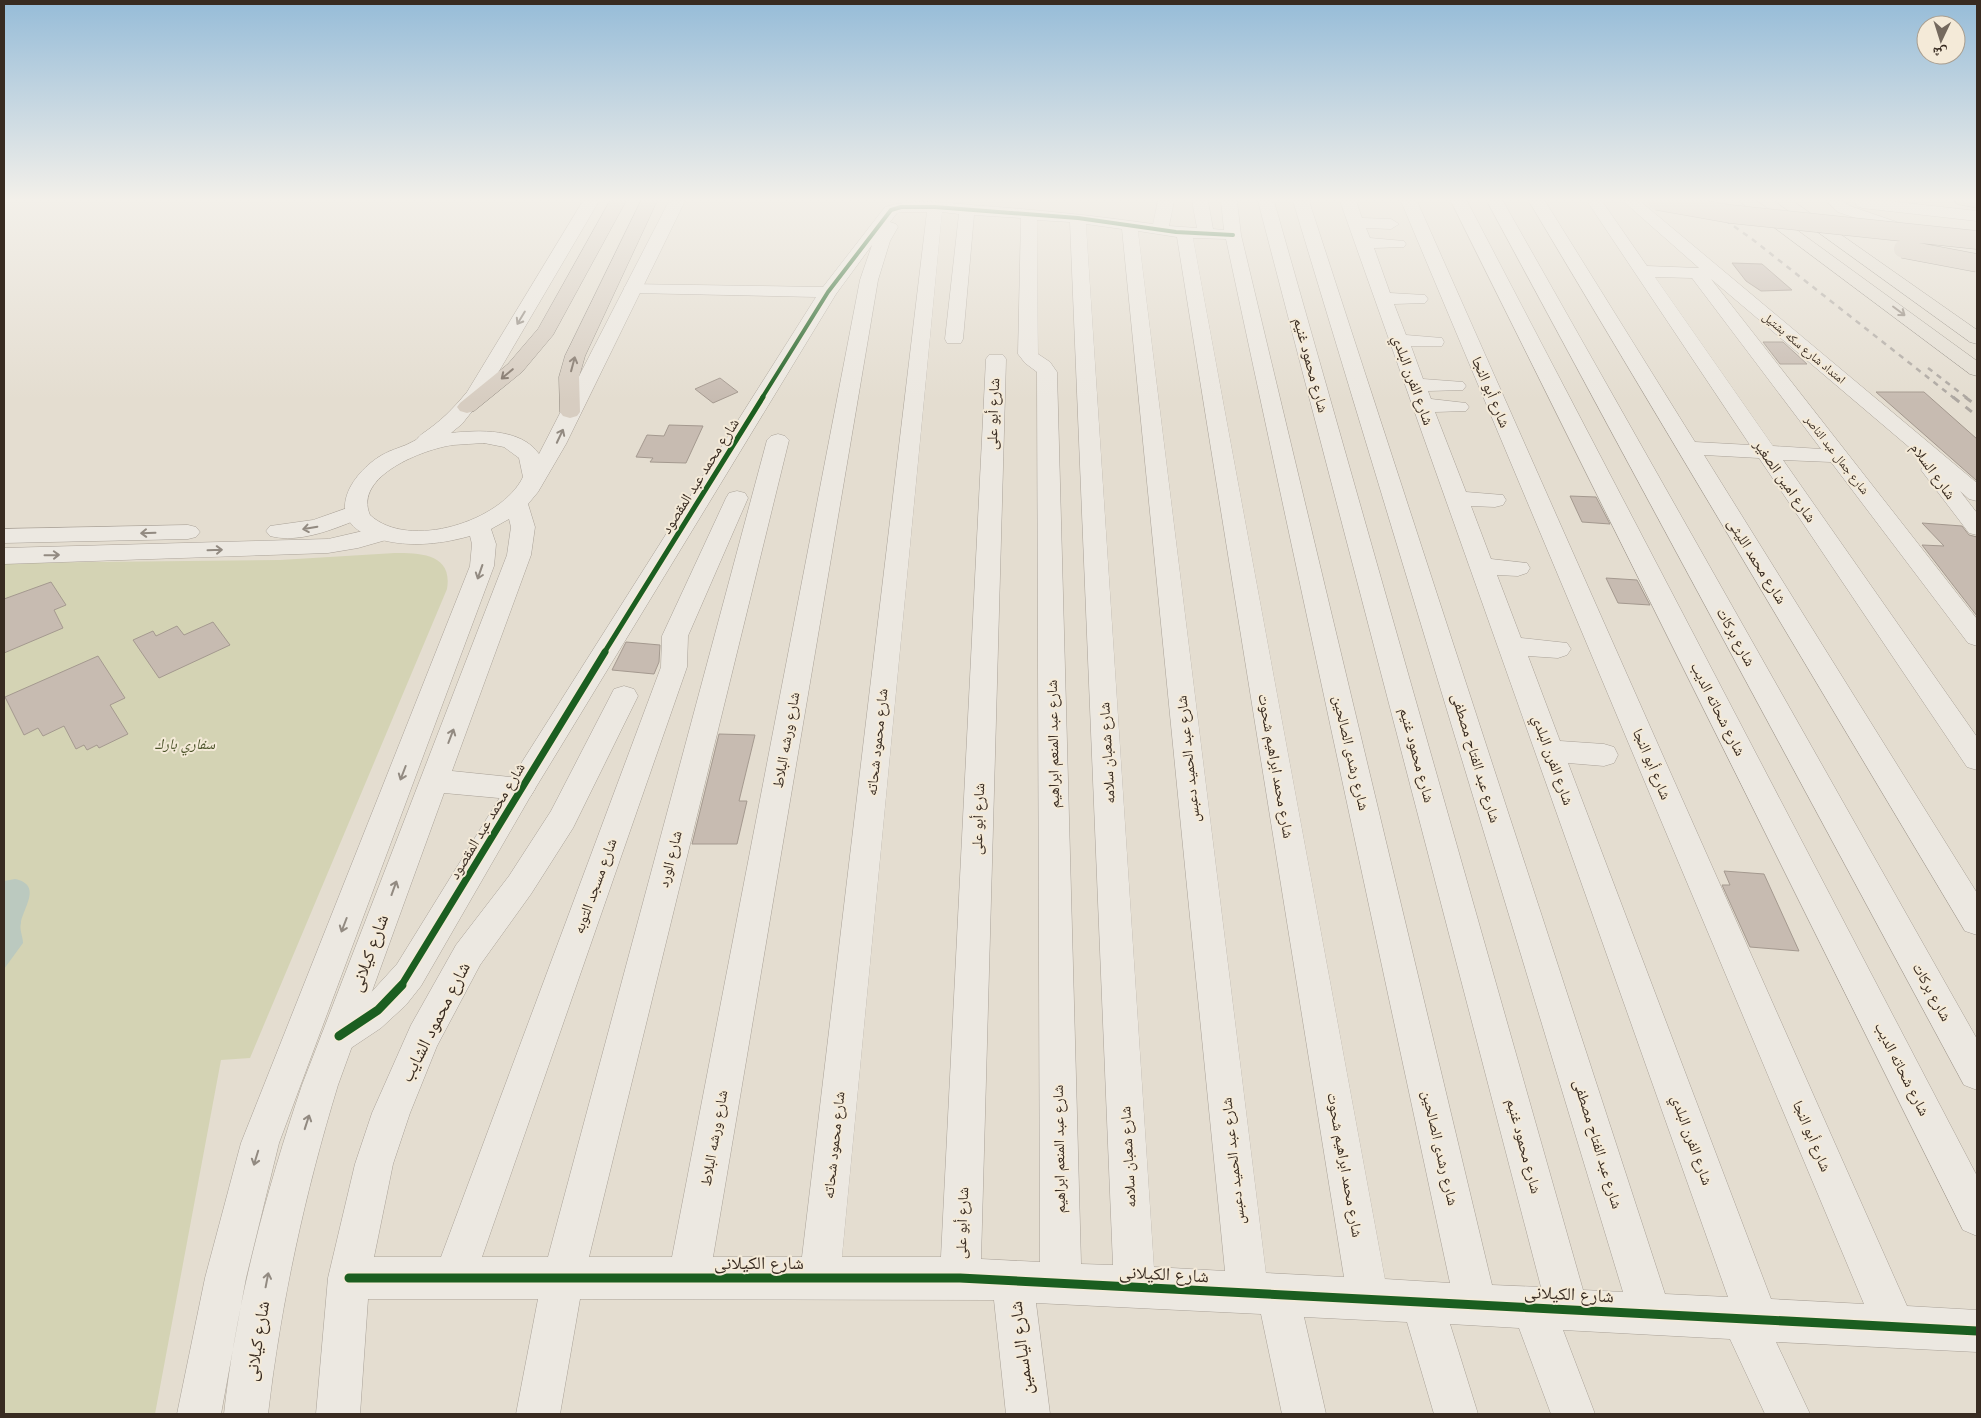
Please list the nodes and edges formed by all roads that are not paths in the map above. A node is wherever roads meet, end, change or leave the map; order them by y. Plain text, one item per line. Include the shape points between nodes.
1 (551, 267) edge
2 (581, 267) edge
3 (618, 267) edge
4 (644, 267) edge
5 (847, 267) edge
6 (873, 267) edge
7 (928, 267) edge
8 (961, 267) edge
9 (1029, 267) edge
10 (1081, 267) edge
11 (1134, 267) edge
12 (1202, 267) edge
13 (1205, 267) edge
14 (1283, 267) edge
15 (1322, 267) edge
16 (1372, 267) edge
17 (1438, 267) edge
18 (1493, 267) edge
19 (1532, 267) edge
20 (1577, 267) edge
21 (1637, 267) edge
22 (1702, 267) edge
23 (1839, 267) edge
24 (1879, 267) edge
25 (1640, 271) junction
26 (1708, 274) junction
27 (633, 288) junction
28 (828, 292) junction
29 (1383, 298) junction
30 (1419, 299) dead end
31 (1977, 338) edge
32 (954, 339) dead end
33 (1398, 340) junction
34 (1435, 342) dead end
35 (996, 359) dead end
36 (1977, 370) edge
37 (1456, 386) dead end
38 (1419, 395) junction
39 (467, 407) junction
40 (1459, 407) dead end
41 (570, 412) junction
42 (1908, 436) junction
43 (778, 440) dead end
44 (416, 447) junction
45 (1687, 448) junction
46 (1765, 452) junction
47 (1838, 456) junction
48 (525, 490) junction
49 (1977, 494) edge
50 (737, 498) dead end
51 (1456, 498) junction
52 (1495, 500) dead end
53 (356, 512) junction
54 (478, 525) junction
55 (1977, 528) edge
56 (385, 533) junction
57 (4, 536) edge
58 (4, 556) edge
59 (1482, 566) junction
60 (1518, 568) dead end
61 (1977, 637) edge
62 (1511, 646) junction
63 (1558, 649) dead end
64 (624, 696) dead end
65 (1549, 751) junction
66 (1604, 755) dead end
67 (1977, 759) edge
68 (434, 781) junction
69 (520, 789) junction
70 (1977, 921) edge
71 (339, 1036) junction
72 (1977, 1073) edge
73 (1977, 1216) edge
74 (349, 1278) junction
75 (454, 1278) junction
76 (563, 1278) junction
77 (689, 1278) junction
78 (820, 1278) junction
79 (960, 1278) junction
80 (1013, 1281) junction
81 (1061, 1283) junction
82 (1135, 1287) junction
83 (1263, 1294) junction
84 (1368, 1299) junction
85 (1422, 1302) junction
86 (1476, 1305) junction
87 (1550, 1308) junction
88 (1652, 1314) junction
89 (1750, 1319) junction
90 (1894, 1326) junction
91 (1977, 1331) edge
92 (199, 1414) edge
93 (246, 1414) edge
94 (338, 1414) edge
95 (538, 1414) edge
96 (1028, 1414) edge
97 (1304, 1414) edge
98 (1456, 1414) edge
99 (1573, 1414) edge
100 (1788, 1414) edge

1 -> 39 street
2 -> 39 highway via 546,331 515,368
41 -> 3 highway via 569,377 575,356
4 - 27 street
5 - 28 street, شارع محمد عبد المقصود
6 - 77 street, شارع ورشه البلاط
7 - 78 street, شارع محمود شحاته
8 - 32 street
9 - 81 street, شارع عبد المنعم ابراهيم via 1028,354 1048,372
10 - 82 street, شارع شعبان سلامه
11 - 83 street, شارع عبد الحميد دعبس
12 - 84 street, شارع محمد ابراهيم شحوت
13 - 86 street, شارع رشدى الصالحين
14 - 87 street, شارع محمود غنيم
15 - 88 street, شارع عبد الفتاح مصطفى
16 - 29 street, شارع الفرن البلدي
17 - 90 street, شارع أبو النجا
18 - 73 street, شارع شحاته الديب
19 - 72 street, شارع بركات
20 - 45 street, شارع محمد الليثى
21 - 25 street, شارع امين الصغير
22 - 26 street, امتداد شارع سكه بشتيل
23 -> 36 main road
24 - 31 main road
25 - 26 street
25 - 46 street, شارع امين الصغير
26 - 42 street, امتداد شارع سكه بشتيل
26 - 47 street, شارع جمال عبد الناصر
27 - 28 street
27 - 41 street
28 - 69 street, شارع محمد عبد المقصود
29 - 30 street
29 - 33 street, شارع الفرن البلدي
33 - 34 street
33 - 38 street, شارع الفرن البلدي
35 - 79 street, شارع أبو على
37 - 38 street
38 - 40 street
38 - 51 street, شارع الفرن البلدي
39 - 44 street via 444,429
48 -> 41 street via 559,440
42 - 49 street, امتداد شارع سكه بشتيل
42 - 55 street, شارع السلام
43 - 76 street, شارع الورد
44 - 48 street, شارع كيلانى via 451,438 497,439 520,447 528,453 535,468
44 - 53 street via 385,462 363,482 354,502
45 - 46 street
45 - 70 street, شارع محمد الليثى
46 - 47 street
46 - 67 street, شارع امين الصغير
47 - 61 street, شارع جمال عبد الناصر
48 - 54 street
68 -> 48 street, شارع كيلانى via 519,555
50 - 75 street, شارع مسجد التوبه via 674,636 674,667
51 - 52 street
51 - 59 street, شارع الفرن البلدي
53 - 56 street via 362,521
53 -> 57 street via 317,527 290,530
54 - 56 street via 419,537
54 -> 92 street, شارع كيلانى via 484,544 482,566 260,1143 224,1276
58 -> 56 street via 328,546
59 - 60 street
59 - 62 street, شارع الفرن البلدي
62 - 63 street
62 - 65 street, شارع الفرن البلدي
64 - 74 street, شارع محمود الشايب via 562,819 520,885 468,955 423,1037 374,1164
65 - 66 street
65 - 89 street, شارع الفرن البلدي
68 - 69 street
71 -> 68 street, شارع كيلانى
69 - 71 street, شارع محمد عبد المقصود via 396,993 360,1024
93 -> 71 street, شارع كيلانى via 260,1316 287,1193 302,1138
74 - 75 street, شارع الكيلانى
74 - 94 street, شارع محمود الشايب
75 - 76 street, شارع الكيلانى
76 - 77 street, شارع الكيلانى
76 - 95 street, شارع الورد
77 - 78 street, شارع الكيلانى
78 - 79 street, شارع الكيلانى
79 - 80 street, شارع الكيلانى
80 - 81 street, شارع الكيلانى
80 - 96 street, شارع الياسمين
81 - 82 street, شارع الكيلانى
82 - 83 street, شارع الكيلانى
83 - 84 street, شارع الكيلانى
83 - 97 street, شارع عبد الحميد دعبس
84 - 85 street, شارع الكيلانى
85 - 86 street, شارع الكيلانى
85 - 98 street
86 - 87 street, شارع الكيلانى
87 - 88 street, شارع الكيلانى
87 - 99 street, شارع محمود غنيم
88 - 89 street, شارع الكيلانى
89 - 90 street, شارع الكيلانى
89 - 100 street, شارع الفرن البلدي
90 - 91 street, شارع الكيلانى

